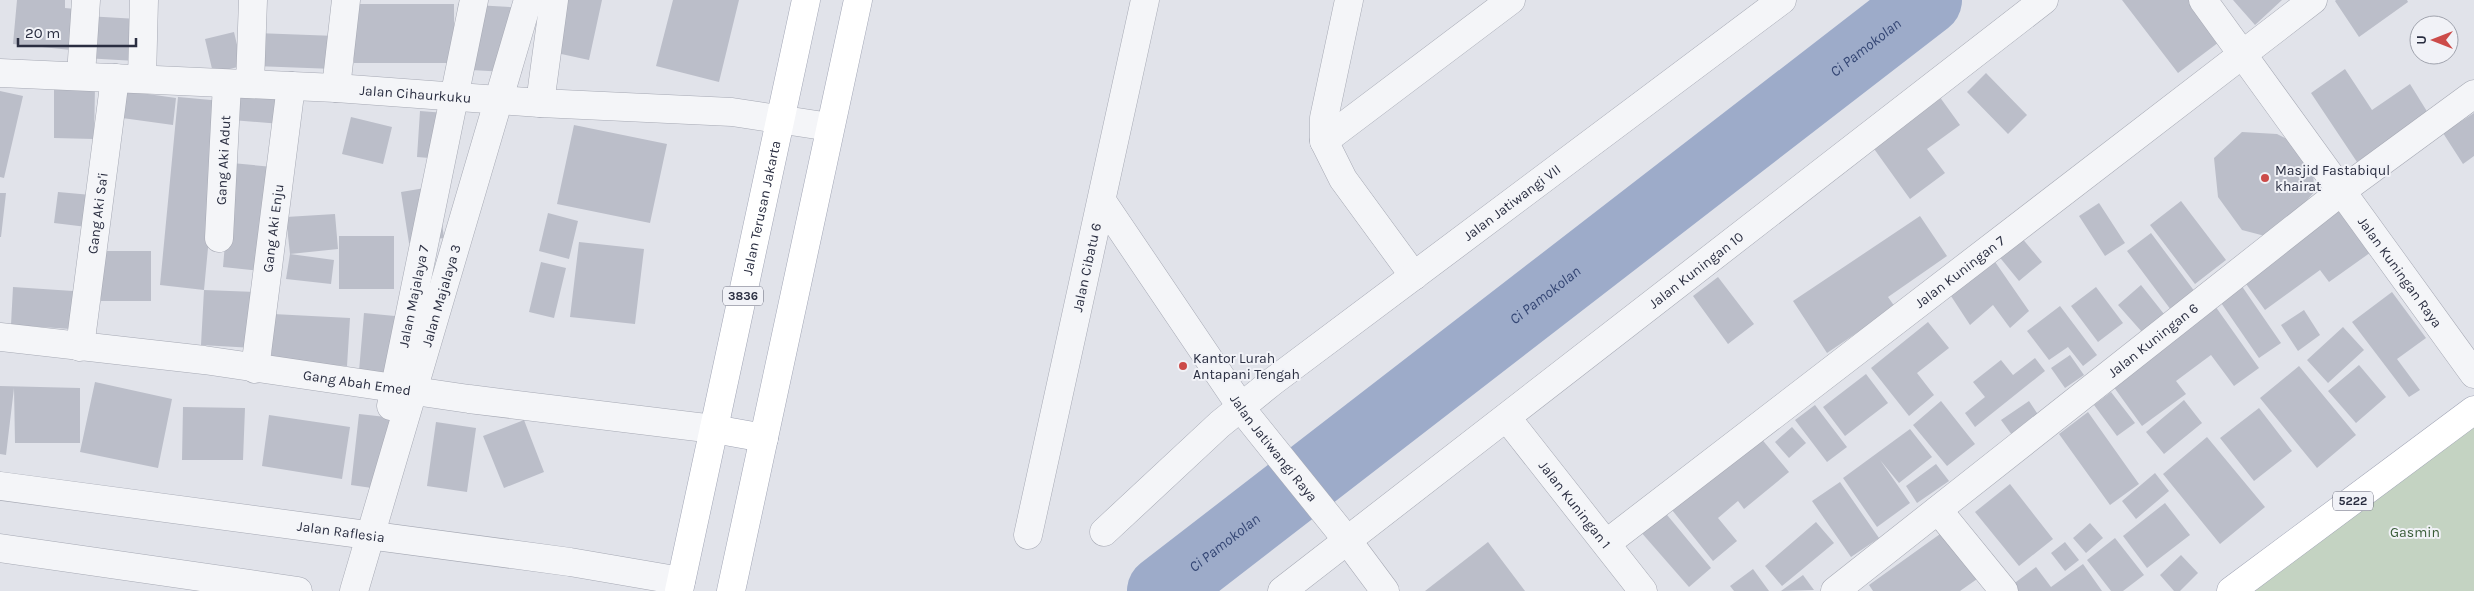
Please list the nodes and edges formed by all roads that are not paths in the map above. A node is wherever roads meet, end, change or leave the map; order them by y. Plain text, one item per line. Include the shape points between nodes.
1 (86, 0) edge
2 (144, 0) edge
3 (253, 0) edge
4 (346, 0) edge
5 (474, 0) edge
6 (515, 0) edge
7 (528, 0) edge
8 (543, 0) edge
9 (554, 0) edge
10 (806, 0) edge
11 (858, 0) edge
12 (1145, 0) edge
13 (1349, 0) edge
14 (1511, 0) edge
15 (1782, 0) edge
16 (2044, 0) edge
17 (2204, 0) edge
18 (2313, 0) edge
19 (2244, 53) junction
20 (0, 73) edge
21 (81, 75) junction
22 (115, 78) junction
23 (142, 79) junction
24 (239, 84) junction
25 (291, 86) junction
26 (336, 88) junction
27 (2474, 94) edge
28 (540, 103) junction
29 (781, 118) junction
30 (830, 126) junction
31 (1324, 141) junction
32 (2343, 190) junction
33 (1102, 201) junction
34 (219, 238) dead end
35 (1414, 276) junction
36 (0, 337) edge
37 (80, 347) junction
38 (254, 369) junction
39 (2474, 374) edge
40 (2474, 410) edge
41 (1245, 411) junction
42 (1507, 418) junction
43 (714, 429) junction
44 (764, 438) junction
45 (0, 486) edge
46 (1938, 510) junction
47 (1104, 532) dead end
48 (1028, 535) dead end
49 (1343, 535) junction
50 (1607, 543) junction
51 (0, 548) edge
52 (680, 586) edge
53 (298, 591) edge
54 (353, 591) edge
55 (731, 591) edge
56 (1282, 591) edge
57 (1385, 591) edge
58 (1643, 591) edge
59 (1835, 591) edge
60 (2004, 591) edge
61 (2231, 591) edge

1 - 21 street
2 - 23 street
3 - 24 street, Gang Aki Adut
4 - 26 street
5 - 54 street, Jalan Majalaya 7
6 - 54 street, Jalan Majalaya 3
7 - 54 street, Jalan Majalaya 3
8 - 9 street
9 - 28 street
10 - 29 main road, Jalan Terusan Jakarta / 3836
11 - 30 main road
12 - 33 street, Jalan Cibatu 6
13 - 31 street via 1324,118
14 - 31 street
15 - 35 street, Jalan Jatiwangi VII
16 - 42 street, Jalan Kuningan 10
17 - 19 street, Jalan Kuningan Raya
18 - 19 street, Jalan Kuningan 7
19 - 32 street, Jalan Kuningan Raya
19 - 50 street, Jalan Kuningan 7
20 - 21 street, Jalan Cihaurkuku
21 - 22 street, Jalan Cihaurkuku
22 - 23 street, Jalan Cihaurkuku
22 - 37 street, Gang Aki Sa'i
23 - 24 street, Jalan Cihaurkuku
24 - 25 street, Jalan Cihaurkuku
24 - 34 street, Gang Aki Adut
25 - 26 street, Jalan Cihaurkuku
25 - 38 street, Gang Aki Enju
26 - 28 street, Jalan Cihaurkuku
27 - 32 street, Jalan Kuningan 6
28 - 29 street, Jalan Cihaurkuku via 732,112
29 - 30 street, Jalan Cihaurkuku
29 - 43 main road, Jalan Terusan Jakarta / 3836
30 - 44 main road
31 - 35 street via 1343,179
32 - 39 street, Jalan Kuningan Raya
32 - 46 street, Jalan Kuningan 6
33 - 41 street, Jalan Jatiwangi Raya
33 - 48 street, Jalan Cibatu 6
35 - 41 street, Jalan Jatiwangi VII
36 - 37 street, Gang Abah Emed
37 - 38 street, Gang Abah Emed via 204,360
38 - 43 street, Gang Abah Emed
40 - 61 main road, 5222
41 - 47 street, Jalan Jatiwangi VII
41 - 49 street, Jalan Jatiwangi Raya
42 - 49 street, Jalan Kuningan 10
42 - 50 street, Jalan Kuningan 1
43 - 44 main road
43 - 52 main road, Jalan Terusan Jakarta / 3836
44 - 55 main road
45 - 52 street, Jalan Raflesia via 550,560
46 - 59 street, Jalan Kuningan 6
46 - 60 street
49 - 56 street, Jalan Kuningan 10
49 - 57 street, Jalan Jatiwangi Raya
50 - 58 street, Jalan Kuningan 1
51 - 53 street

